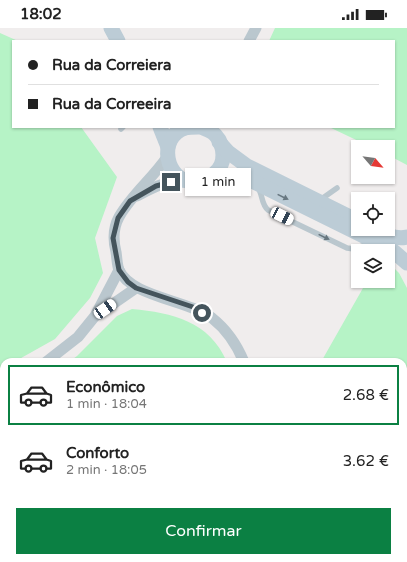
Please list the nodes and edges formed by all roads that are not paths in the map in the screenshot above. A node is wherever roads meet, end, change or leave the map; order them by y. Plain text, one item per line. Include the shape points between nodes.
1 (111, 28) edge
2 (256, 28) edge
3 (117, 40) edge
4 (250, 40) edge
5 (160, 128) edge
6 (188, 128) edge
7 (196, 128) edge
8 (216, 135) edge
9 (167, 152) junction
10 (207, 180) junction
11 (189, 182) junction
12 (337, 188) dead end
13 (130, 201) junction
14 (318, 202) junction
15 (351, 218) edge
16 (351, 225) edge
17 (375, 236) edge
18 (391, 236) edge
19 (407, 237) edge
20 (407, 263) edge
21 (119, 270) junction
22 (136, 288) junction
23 (95, 316) junction
24 (51, 358) edge
25 (242, 358) edge

1 - 3 street
2 - 4 street
5 - 9 street
6 - 9 street via 172,138
7 - 8 street via 211,131
8 - 10 street via 222,148 222,161 218,170
8 - 14 street via 228,152 247,166
9 - 11 street via 170,167 175,175
9 - 13 street via 162,164
10 - 11 street
10 -> 16 street via 231,176 252,182
11 - 13 street via 171,182 156,186
12 - 14 lane
13 - 21 street via 118,218 113,238
14 - 15 street
17 - 20 street
18 - 19 street
21 - 22 street
21 - 23 street
22 - 23 street
22 - 25 street via 193,307 212,318 232,340
23 - 24 street via 78,337

